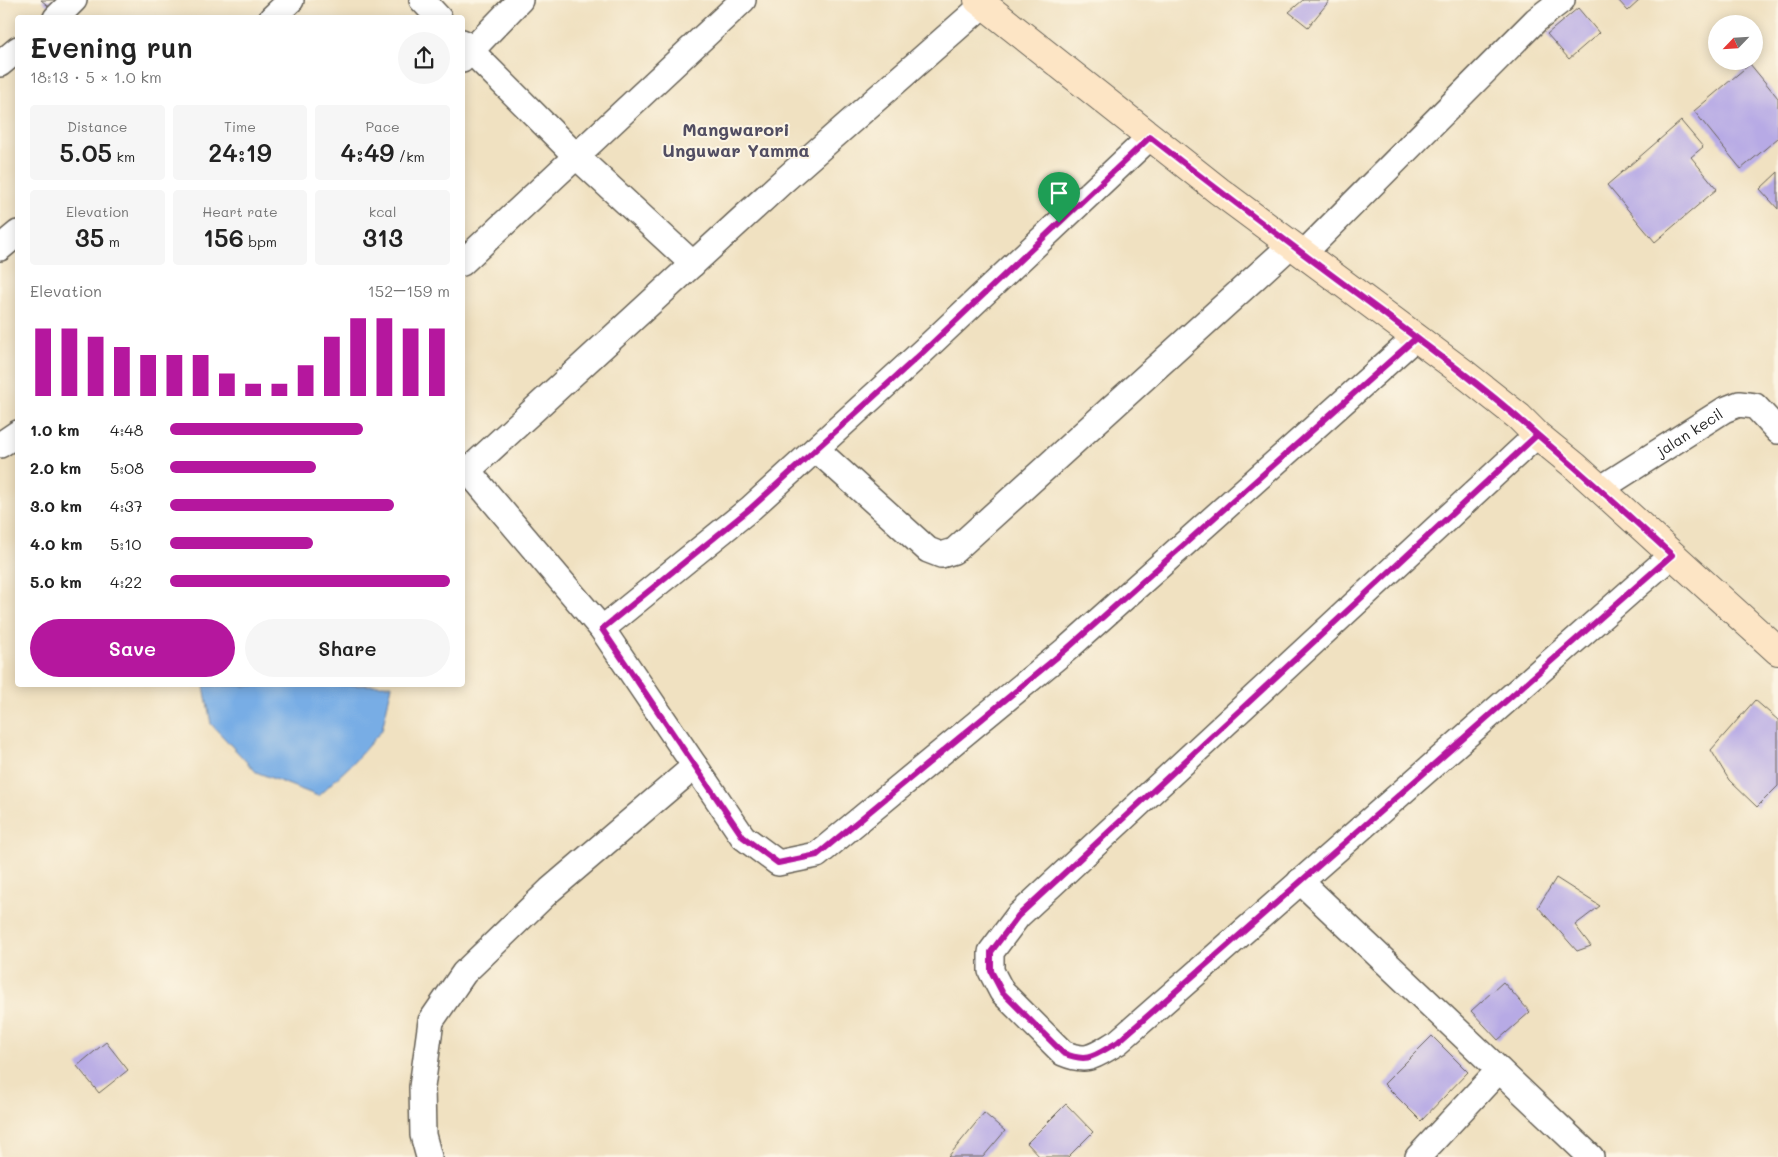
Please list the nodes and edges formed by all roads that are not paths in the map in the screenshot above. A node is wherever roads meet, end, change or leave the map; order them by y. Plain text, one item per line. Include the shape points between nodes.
1 (74, 0) edge
2 (291, 0) edge
3 (422, 0) edge
4 (520, 0) edge
5 (743, 0) edge
6 (1562, 0) edge
7 (980, 2) edge
8 (59, 15) edge
9 (275, 15) edge
10 (436, 15) edge
11 (465, 51) edge
12 (15, 52) edge
13 (0, 64) edge
14 (1150, 137) junction
15 (576, 156) junction
16 (15, 236) edge
17 (0, 248) edge
18 (1297, 249) junction
19 (465, 260) edge
20 (693, 264) junction
21 (1416, 338) junction
22 (1778, 431) edge
23 (15, 435) edge
24 (1537, 435) junction
25 (0, 444) edge
26 (816, 449) junction
27 (465, 474) edge
28 (1600, 489) junction
29 (1672, 555) junction
30 (602, 629) junction
31 (1778, 651) edge
32 (695, 766) junction
33 (1300, 881) junction
34 (1499, 1070) junction
35 (429, 1157) edge
36 (1418, 1157) edge
37 (1592, 1157) edge

1 - 8 street
2 - 9 street
3 - 10 street
4 - 11 street
5 - 15 street
6 - 18 street via 1536,20
7 - 14 street
7 - 20 street
11 - 15 street
12 - 13 street
14 - 18 street
14 - 26 street
15 - 19 street
15 - 20 street
16 - 17 street
18 - 21 street
18 - 26 street via 954,551 941,555 928,550
20 - 27 street
21 - 24 street
21 - 32 street via 1068,648 817,855 778,863 743,837
22 - 28 street, jalan kecil via 1756,406 1739,404 1724,410
23 - 25 street
24 - 28 street
24 - 33 street via 1018,916 991,952 991,971 1002,992 1063,1053 1088,1059 1118,1042
26 - 30 street via 751,508
27 - 30 street
28 - 29 street
29 - 31 street
29 - 33 street
30 - 32 street
32 - 35 street via 550,890 464,972 431,1020 422,1087 423,1134
33 - 34 street
34 - 36 street
34 - 37 street

